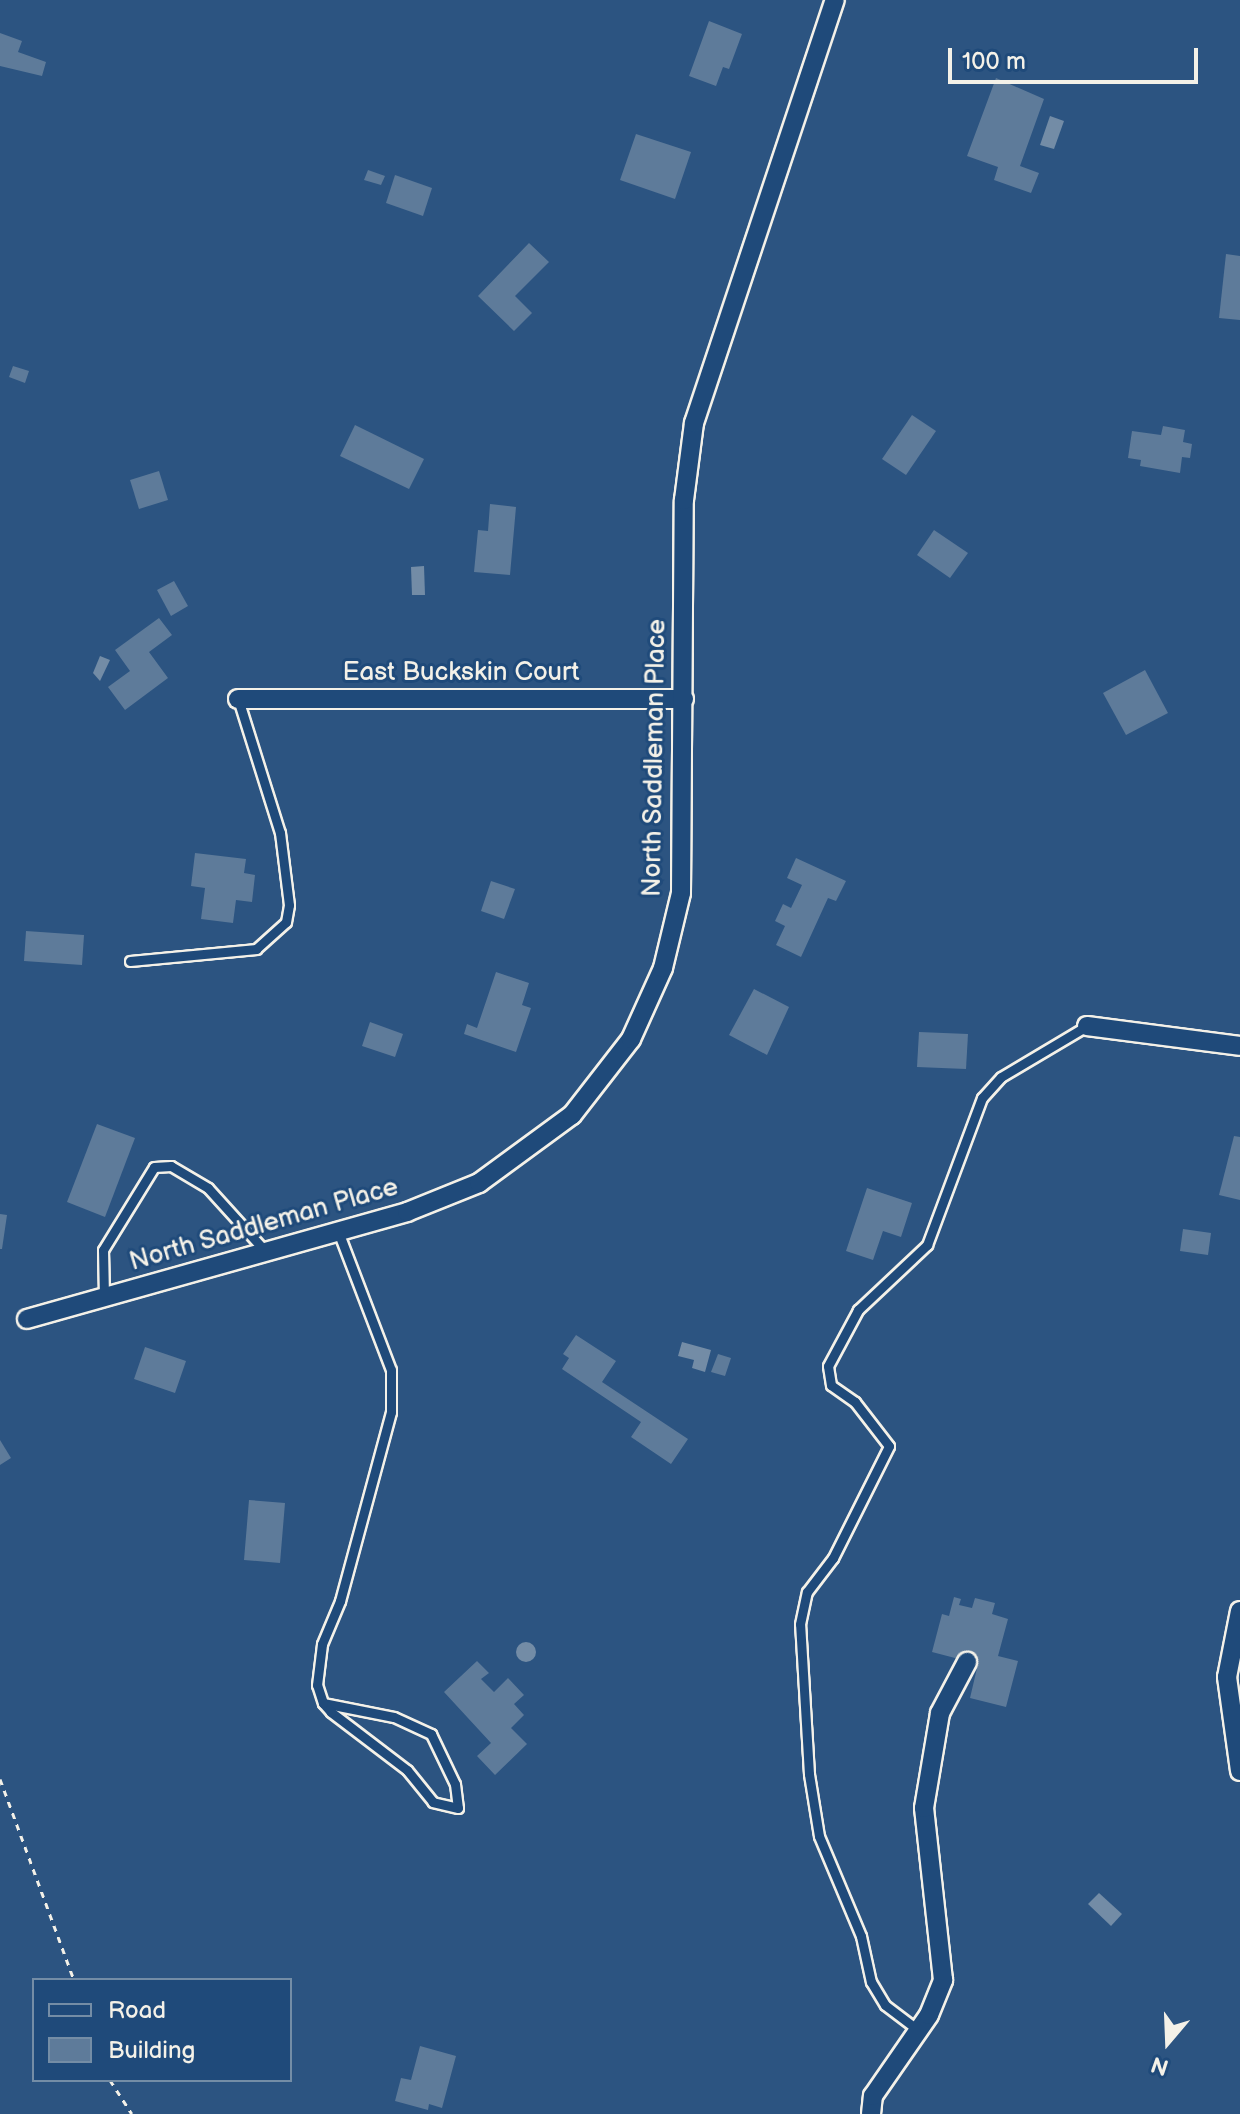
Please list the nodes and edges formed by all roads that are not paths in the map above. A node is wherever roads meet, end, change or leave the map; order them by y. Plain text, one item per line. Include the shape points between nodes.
1 (835, 0) edge
2 (238, 699) joint
3 (684, 699) junction
4 (130, 961) dead end
5 (1087, 1026) joint
6 (1240, 1046) edge
7 (338, 1231) junction
8 (266, 1252) junction
9 (104, 1297) junction
10 (27, 1319) dead end
11 (1240, 1611) edge
12 (967, 1662) dead end
13 (323, 1703) junction
14 (1240, 1771) edge
15 (918, 2030) junction
16 (872, 2105) edge

1 - 3 street, North Saddleman Place via 694,423 684,500
2 - 3 street, East Buckskin Court
2 - 4 lane via 280,833 289,905 286,922 256,949
3 - 7 street, North Saddleman Place via 681,893 663,968 631,1039 572,1115 512,1164 443,1199
5 - 6 street
5 - 15 lane via 1001,1077 982,1098 927,1245 858,1310 828,1366 831,1385 855,1402 889,1446 833,1558 807,1592 800,1624 809,1774 819,1836 861,1936 871,1982 885,2005
7 - 8 street, North Saddleman Place
7 - 13 lane via 391,1370 391,1412 340,1601 322,1644 316,1670
8 - 9 street, North Saddleman Place
8 - 9 lane via 208,1188 171,1166 154,1167 103,1250
9 - 10 street, North Saddleman Place
11 - 14 street via 1227,1677
12 - 15 street via 944,1704 927,1770 924,1848 944,1960 938,1998
13 - 13 lane via 407,1770 433,1802 458,1808 455,1784 431,1734 394,1717
15 - 16 street

